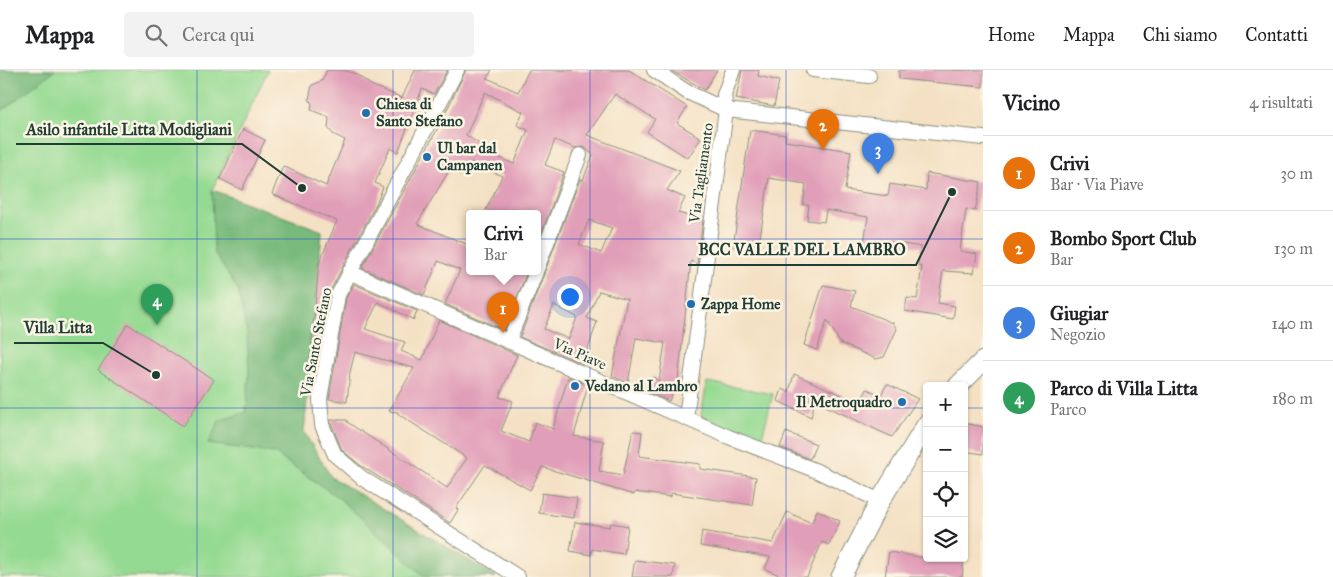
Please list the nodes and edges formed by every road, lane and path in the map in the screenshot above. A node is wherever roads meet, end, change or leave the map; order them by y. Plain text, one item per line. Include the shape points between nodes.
1 (457, 70) edge
2 (654, 70) edge
3 (733, 70) edge
4 (813, 70) edge
5 (869, 76) dead end
6 (726, 110) junction
7 (983, 138) edge
8 (580, 155) dead end
9 (541, 257) edge
10 (349, 272) junction
11 (534, 275) edge
12 (509, 340) junction
13 (983, 361) edge
14 (962, 382) edge
15 (686, 418) junction
16 (925, 427) edge
17 (880, 501) junction
18 (518, 577) edge
19 (841, 577) edge

1 - 10 street, Via Santo Stefano
2 - 6 street via 687,92
3 - 6 street, Via Tagliamento via 724,95
4 - 5 street
6 - 7 street
6 - 15 street, Via Tagliamento
8 - 9 street
10 - 12 street, Via Piave
10 - 18 street, Via Santo Stefano via 338,295 320,400 322,425 335,455 362,478
11 - 12 street
12 - 15 street, Via Piave
13 - 14 main road
15 - 17 street, Via Piave via 817,471
16 - 17 main road
17 - 19 main road

